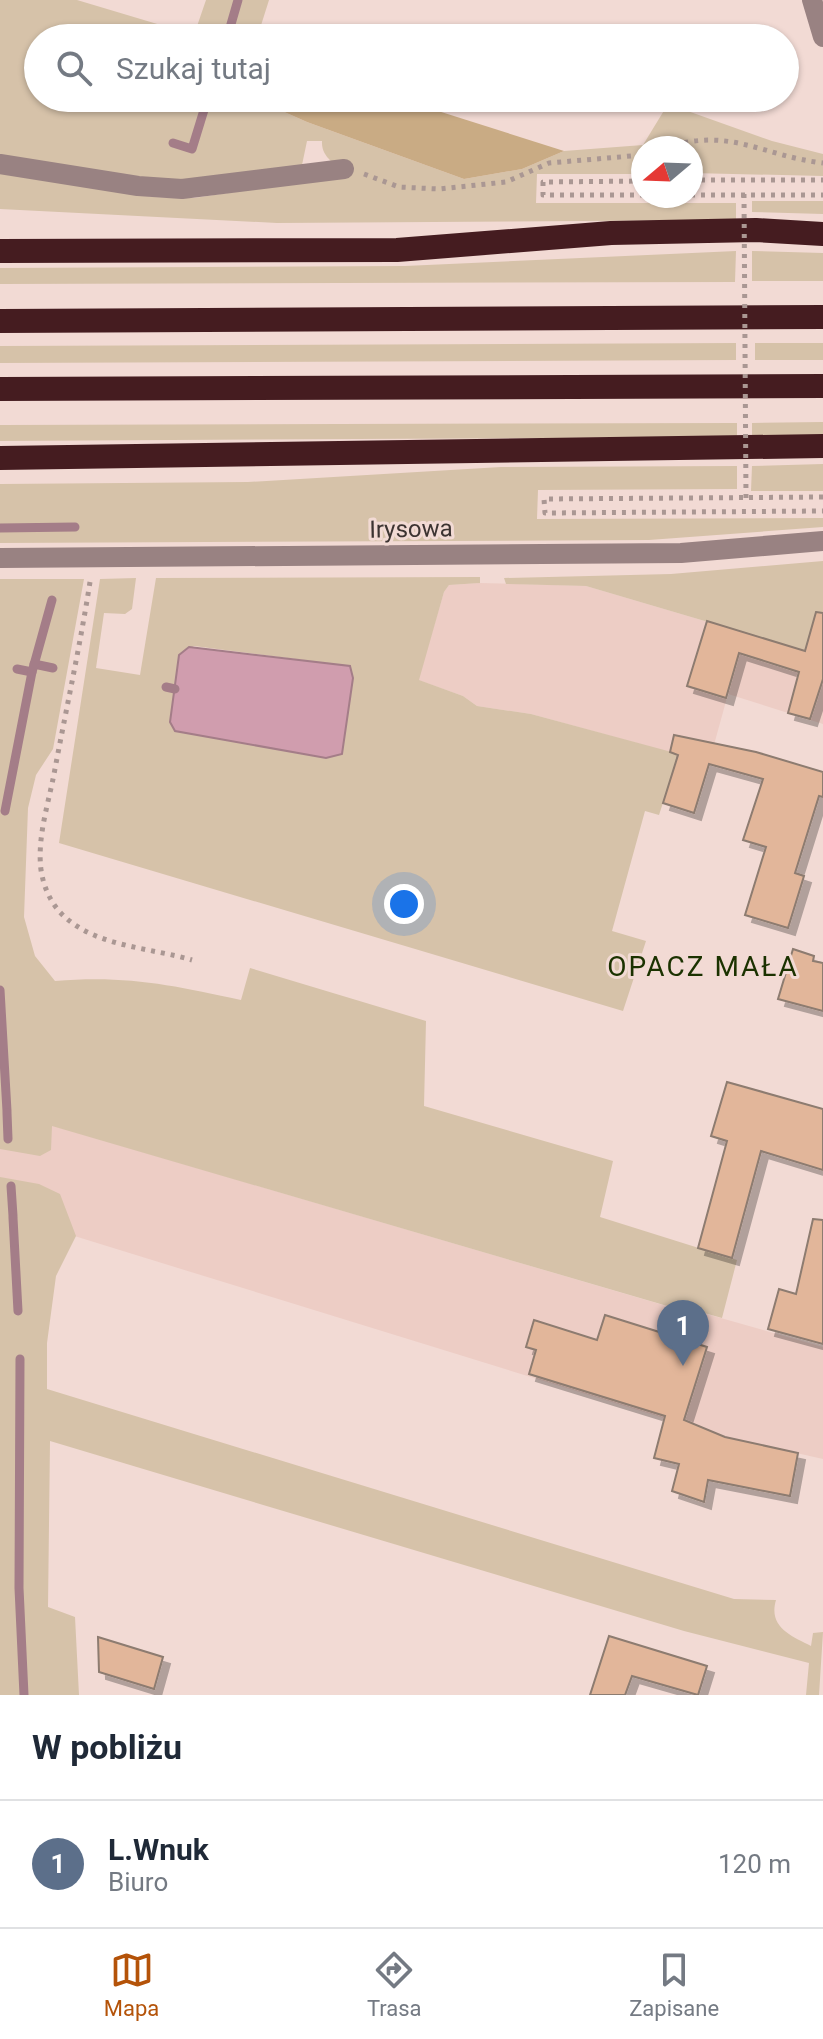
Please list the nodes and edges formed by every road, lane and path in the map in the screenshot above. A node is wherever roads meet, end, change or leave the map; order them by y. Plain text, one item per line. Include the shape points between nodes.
1 (812, 0) edge
2 (823, 37) edge
3 (703, 140) edge
4 (631, 156) edge
5 (823, 163) edge
6 (0, 164) edge
7 (344, 169) joint
8 (703, 180) edge
9 (823, 180) edge
10 (631, 181) edge
11 (744, 194) junction
12 (631, 195) edge
13 (703, 195) edge
14 (823, 195) edge
15 (823, 234) edge
16 (0, 251) edge
17 (823, 317) edge
18 (0, 321) edge
19 (823, 386) edge
20 (0, 389) edge
21 (823, 446) edge
22 (0, 458) edge
23 (823, 497) edge
24 (746, 498) junction
25 (823, 511) edge
26 (823, 541) edge
27 (0, 558) edge
28 (94, 559) junction
29 (192, 960) dead end

1 - 2 street
3 - 5 path via 727,139
4 - 7 path via 549,163 506,182 439,189 399,187
6 - 7 street via 182,189
8 - 9 path
10 - 12 path via 543,182 543,195
11 - 13 path
11 - 14 path
11 - 24 path, bridge
15 - 16 highway via 611,233 397,250
17 - 18 highway
19 - 20 highway
21 - 22 highway
23 - 24 path
24 - 25 path via 544,499 545,513
26 - 28 street, Irysowa via 681,553
27 - 28 street, Irysowa
28 - 29 path via 43,824 41,870 50,902 85,931

